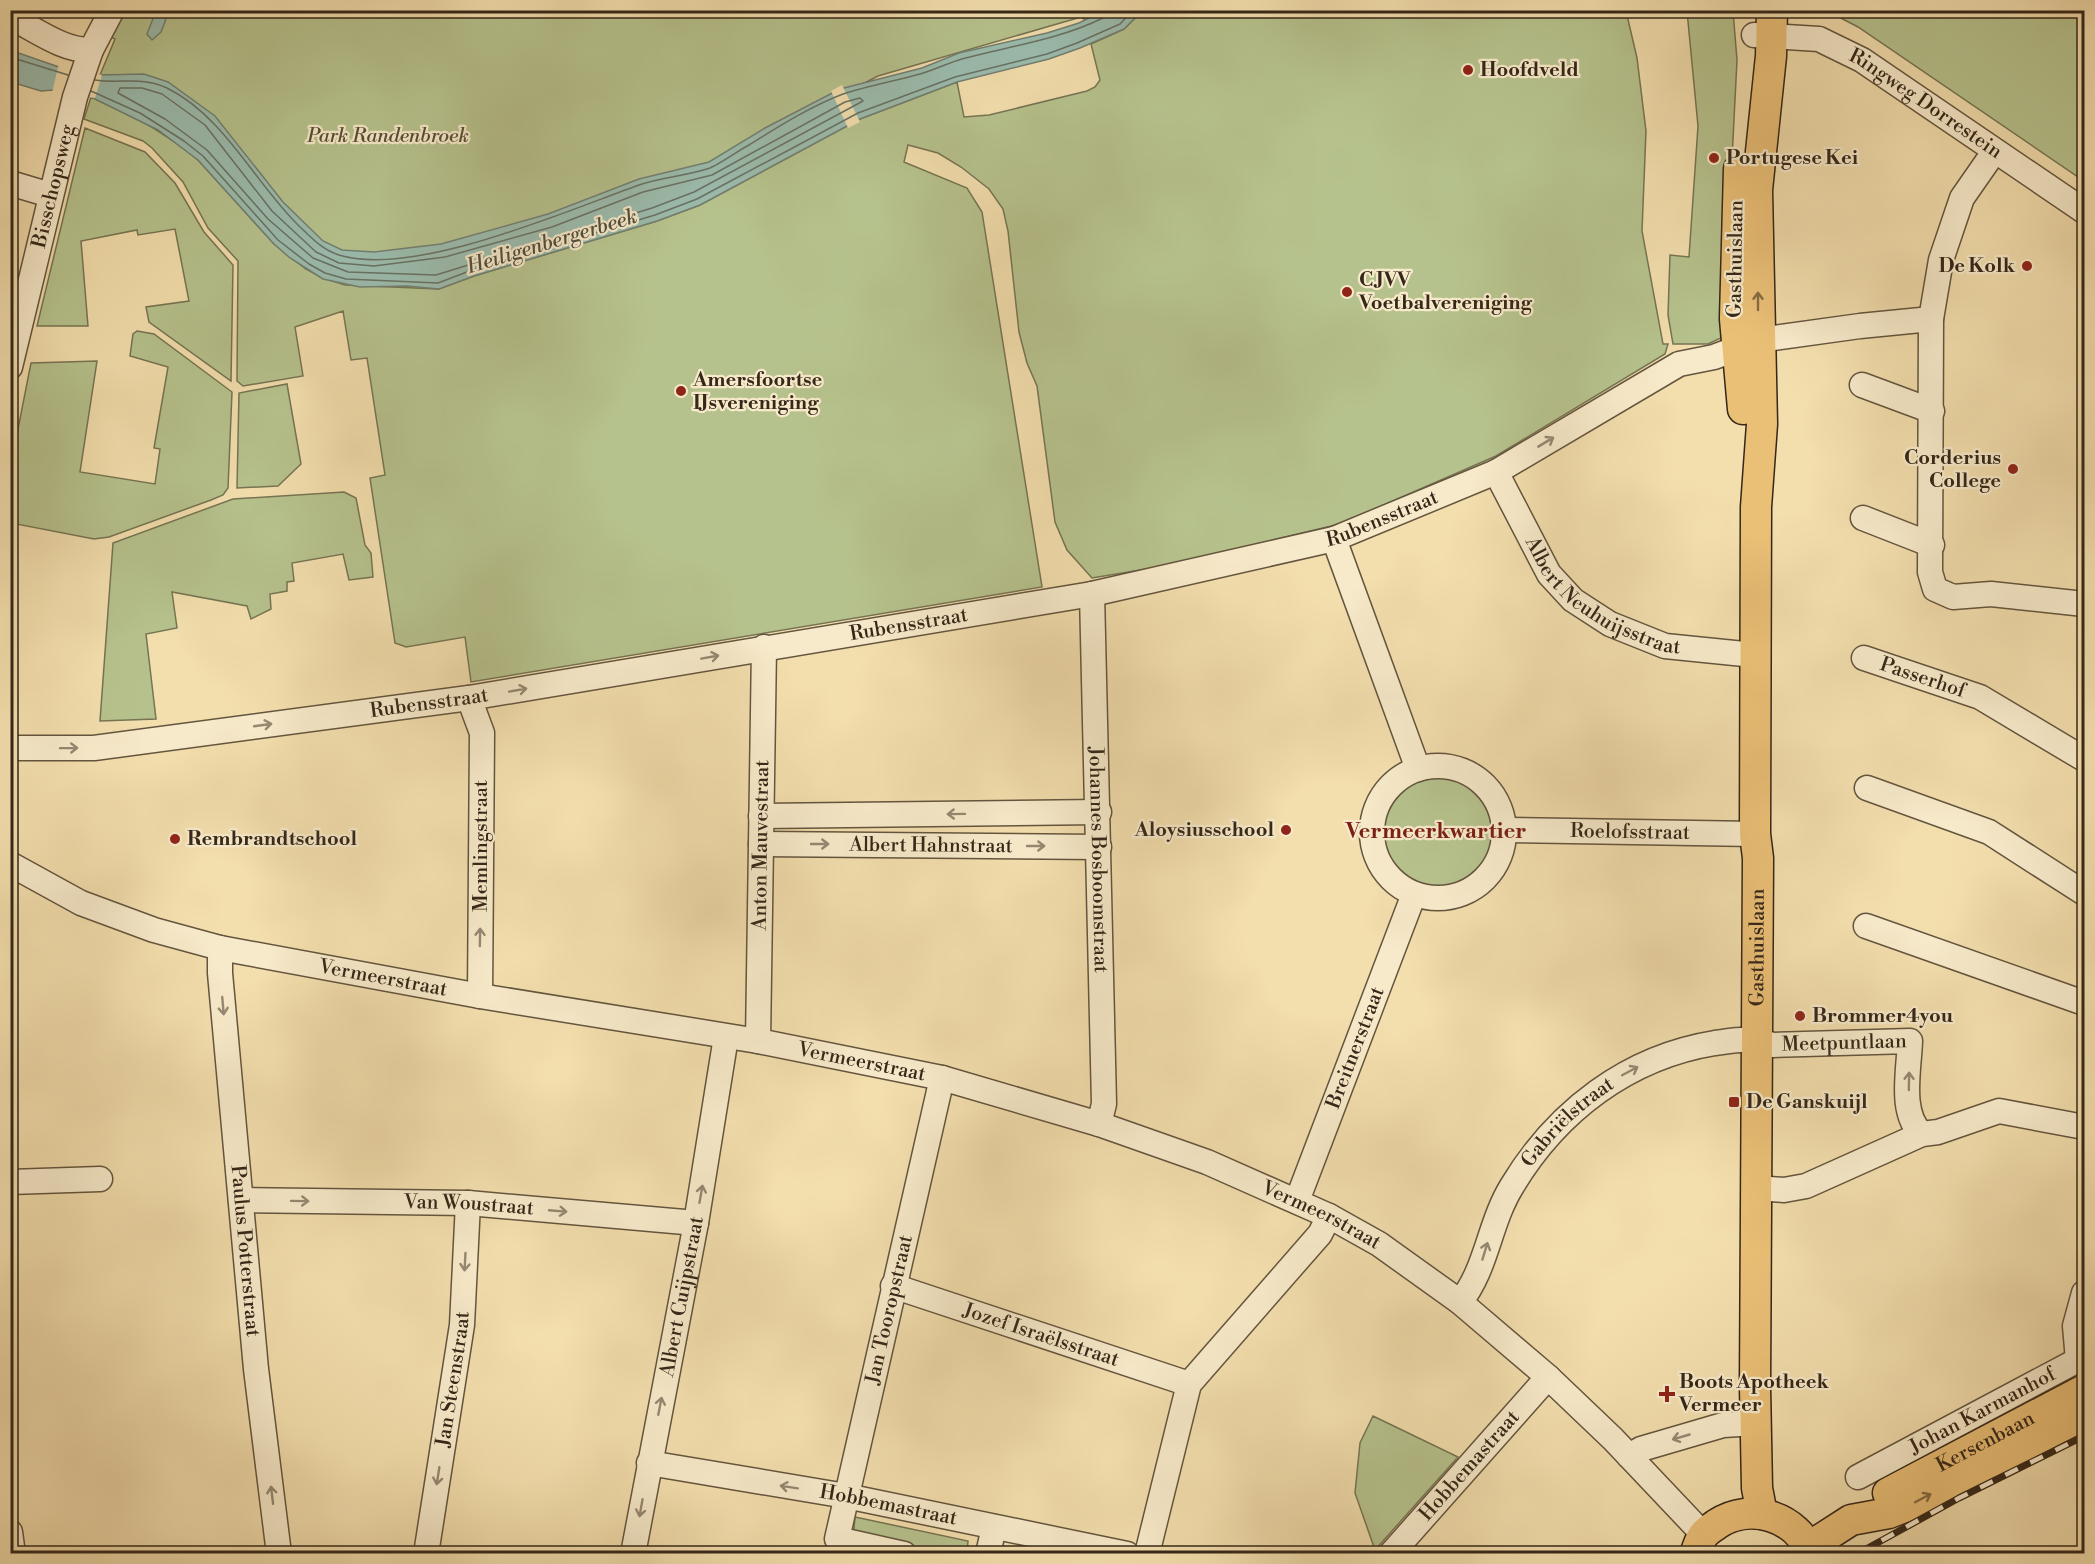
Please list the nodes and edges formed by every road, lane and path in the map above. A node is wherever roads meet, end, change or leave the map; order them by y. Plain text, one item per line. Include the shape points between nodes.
1 (112, 10) edge
2 (10, 17) edge
3 (1763, 23) edge
4 (87, 60) junction
5 (1994, 152) junction
6 (10, 183) edge
7 (50, 195) junction
8 (2085, 211) edge
9 (1931, 319) junction
10 (1747, 344) junction
11 (11, 358) edge
12 (1862, 385) dead end
13 (1932, 411) junction
14 (1496, 472) junction
15 (1863, 518) dead end
16 (1334, 539) junction
17 (1932, 545) junction
18 (1092, 594) junction
19 (2085, 604) edge
20 (764, 647) junction
21 (1754, 655) junction
22 (1864, 658) dead end
23 (469, 698) junction
24 (10, 748) edge
25 (2085, 759) edge
26 (1418, 769) junction
27 (1867, 788) dead end
28 (1098, 812) junction
29 (761, 816) junction
30 (1504, 830) junction
31 (1755, 834) junction
32 (761, 844) junction
33 (1099, 847) junction
34 (10, 864) edge
35 (2085, 893) edge
36 (1414, 894) junction
37 (1866, 926) dead end
38 (220, 948) junction
39 (480, 996) junction
40 (2085, 1003) edge
41 (726, 1037) junction
42 (1756, 1038) junction
43 (758, 1041) junction
44 (942, 1078) junction
45 (1099, 1124) junction
46 (2085, 1126) edge
47 (1922, 1134) junction
48 (100, 1179) dead end
49 (10, 1182) edge
50 (1757, 1188) junction
51 (242, 1200) junction
52 (1297, 1201) junction
53 (468, 1203) junction
54 (1329, 1216) junction
55 (696, 1222) junction
56 (893, 1286) junction
57 (2085, 1293) edge
58 (1460, 1302) junction
59 (1548, 1377) junction
60 (1189, 1384) junction
61 (2085, 1390) edge
62 (2085, 1415) edge
63 (1751, 1423) junction
64 (1629, 1456) junction
65 (649, 1463) junction
66 (1858, 1478) dead end
67 (1886, 1494) dead end
68 (846, 1496) junction
69 (1749, 1515) junction
70 (994, 1527) junction
71 (10, 1532) edge
72 (1699, 1544) edge
73 (1810, 1550) edge
74 (13, 1554) edge
75 (279, 1554) edge
76 (426, 1554) edge
77 (633, 1554) edge
78 (904, 1554) edge
79 (988, 1554) edge
80 (1127, 1554) edge
81 (1147, 1554) edge
82 (1391, 1554) edge

1 - 4 street, Bisschopsweg
2 - 4 street via 79,50
3 - 5 street, Ringweg Dorrestein via 1819,39 1862,60
3 - 10 main road, Gasthuislaan
4 - 7 street, Bisschopsweg
5 - 8 street, Ringweg Dorrestein
5 - 9 street via 1962,198 1941,260
6 - 7 street
7 - 11 street, Bisschopsweg
9 - 10 street, Rubensstraat
9 - 13 street
14 -> 10 street, Rubensstraat via 1679,364 1714,357
10 - 21 main road, Gasthuislaan via 1756,507
12 - 13 street
13 - 17 street
14 - 16 street, Rubensstraat
14 - 21 street, Albert Neuhuijsstraat via 1549,574 1573,600 1610,624 1665,646
15 - 17 street
16 - 18 street, Rubensstraat
16 - 26 street
17 - 19 street via 1930,572 1935,589 1953,597 1990,594
18 - 20 street, Rubensstraat
18 - 28 street, Johannes Bosboomstraat
23 -> 20 street, Rubensstraat
20 - 29 street, Anton Mauvestraat
21 - 31 main road, Gasthuislaan
22 - 25 street, Passerhof via 1980,697
24 -> 23 street, Rubensstraat via 94,748
39 -> 23 street, Memlingstraat via 482,733
26 - 30 street via 1458,769 1476,778 1496,801
26 - 36 street via 1399,778 1385,792 1375,810 1372,830 1374,850 1383,869
27 - 35 street via 1989,831
28 -> 29 street, Albert Hahnstraat
28 - 33 street, Johannes Bosboomstraat
29 - 32 street, Anton Mauvestraat
30 - 31 street, Roelofsstraat
30 - 36 street via 1502,852 1492,871 1476,886 1457,896
31 - 42 main road, Gasthuislaan
32 -> 33 street, Albert Hahnstraat
32 - 43 street, Anton Mauvestraat
33 - 45 street, Johannes Bosboomstraat via 1104,1104
34 - 38 street, Vermeerstraat via 81,903 154,930
36 - 52 street, Breitnerstraat
37 - 40 street
38 - 39 street, Vermeerstraat
38 -> 51 street, Paulus Potterstraat
39 - 41 street, Vermeerstraat
41 - 43 street, Vermeerstraat
55 -> 41 street, Albert Cuijpstraat
47 -> 42 street, Meetpuntlaan via 1908,1115 1910,1041 1773,1045
42 - 50 main road, Gasthuislaan
58 -> 42 street, Gabriëlstraat via 1473,1287 1495,1219 1511,1187 1536,1149 1569,1114 1606,1084 1656,1058 1691,1047
43 - 44 street, Vermeerstraat
44 - 45 street, Vermeerstraat
44 - 56 street, Jan Tooropstraat
45 - 52 street, Vermeerstraat via 1207,1162
46 - 47 street via 1999,1111
47 - 50 street via 1806,1186 1784,1190
48 - 49 street
50 - 63 main road, Gasthuislaan via 1755,1388
51 -> 53 street, Van Woustraat
75 -> 51 street, Paulus Potterstraat via 256,1369
52 - 54 street, Vermeerstraat
53 -> 55 street, Van Woustraat
53 -> 76 street, Jan Steenstraat via 462,1325
54 - 58 street, Vermeerstraat via 1379,1244
54 - 60 street via 1320,1234
65 -> 55 street, Albert Cuijpstraat
56 - 60 street, Jozef Israëlsstraat
56 - 68 street, Jan Tooropstraat
57 - 66 street, Johan Karmanhof via 2075,1326 2078,1360
58 - 59 street, Vermeerstraat
59 - 64 street, Vermeerstraat
59 - 82 street, Hobbemastraat
60 - 81 street
61 - 67 main road, Kersenbaan
73 -> 62 main road via 1851,1520 1912,1504
63 -> 64 street via 1724,1425
63 - 69 main road, Gasthuislaan via 1757,1488
64 - 72 street, Vermeerstraat
68 -> 65 street, Hobbemastraat
65 -> 77 street, Albert Cuijpstraat
68 - 70 street, Hobbemastraat
68 - 78 street, Jan Tooropstraat via 837,1539
69 - 72 main road
69 - 73 main road via 1790,1525
70 - 79 street
70 - 80 street, Hobbemastraat
71 - 74 street

